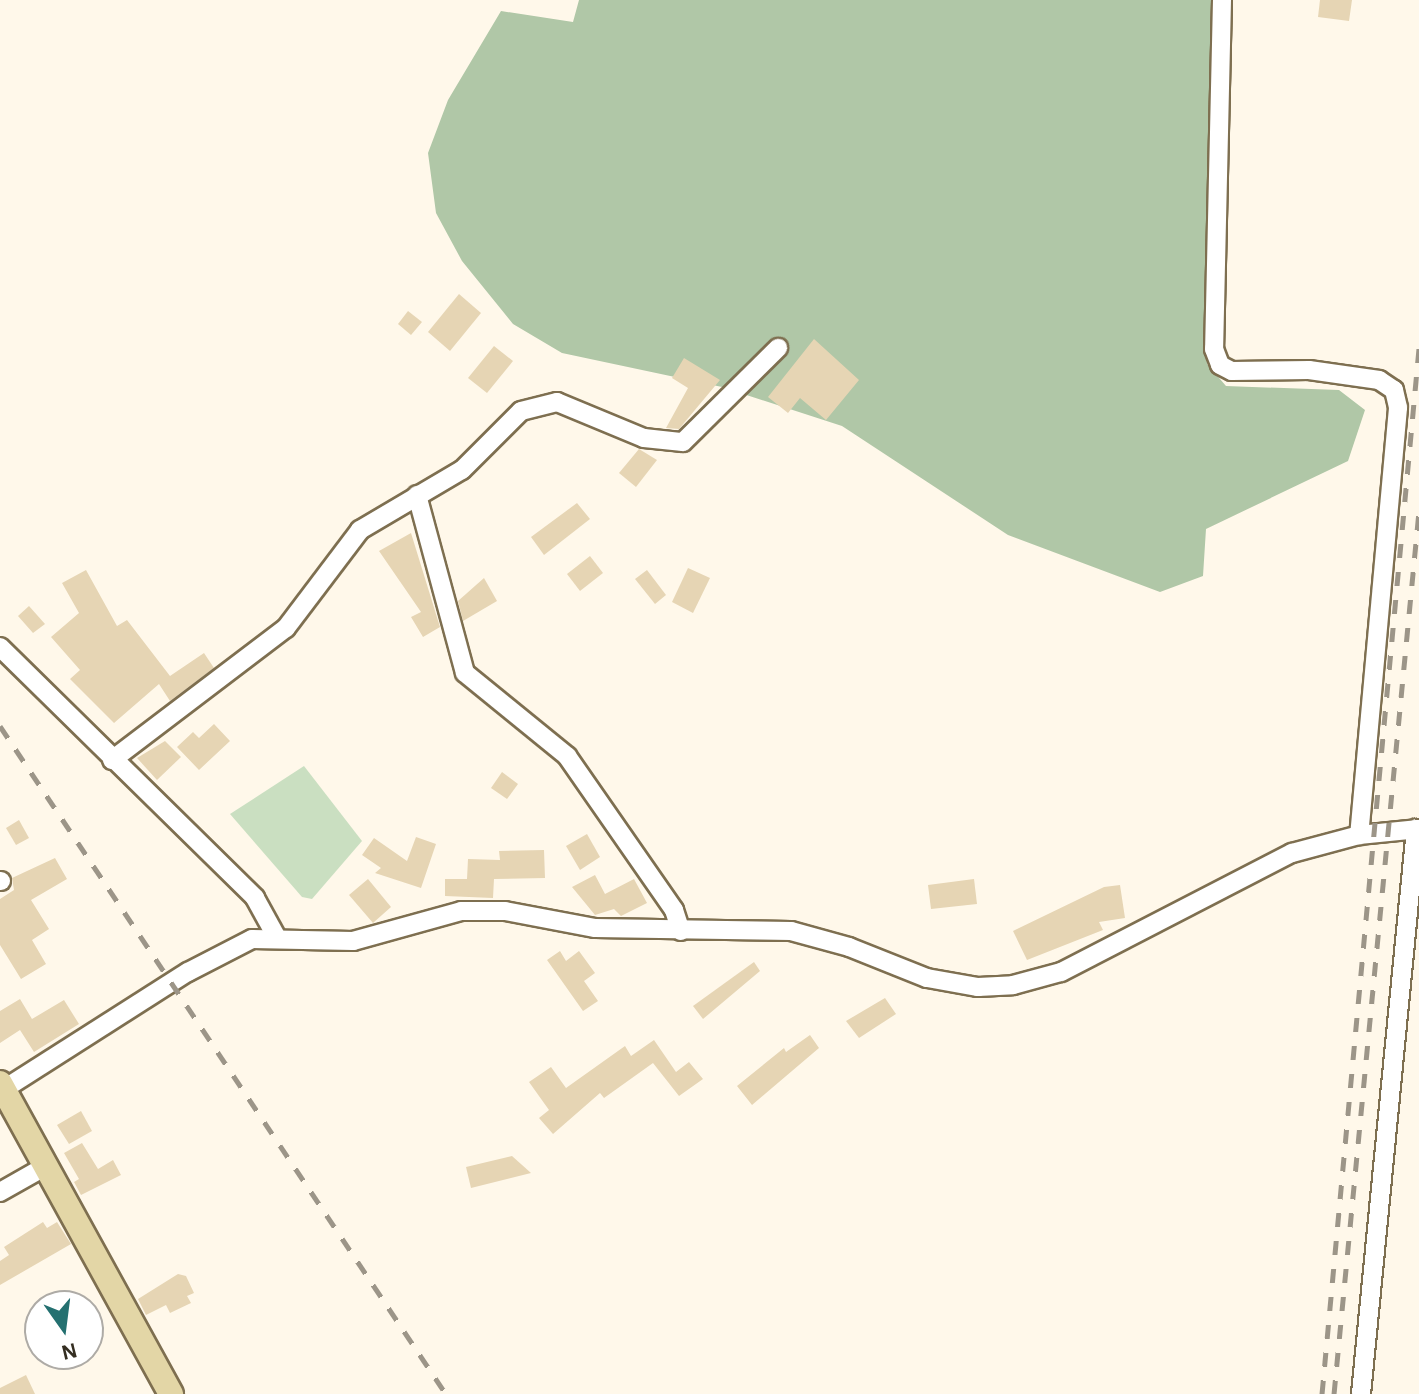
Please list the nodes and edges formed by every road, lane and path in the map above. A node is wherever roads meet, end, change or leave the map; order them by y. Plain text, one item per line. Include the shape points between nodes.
1 (1222, 0) edge
2 (778, 348) dead end
3 (417, 495) junction
4 (0, 647) edge
5 (112, 760) junction
6 (1417, 829) edge
7 (1359, 835) junction
8 (681, 931) junction
9 (277, 938) junction
10 (2, 1086) edge
11 (46, 1166) junction
12 (0, 1192) edge
13 (171, 1394) edge
14 (1361, 1394) edge

1 - 7 street via 1214,349 1220,365 1232,371 1309,370 1379,380 1394,390 1398,408
2 - 3 street via 683,442 644,438 582,408 542,402 521,411 486,453
3 - 5 street via 360,530 286,628
3 - 8 street via 465,673 567,756 666,898
4 - 5 street
5 - 9 street via 255,898
6 - 7 street
6 - 14 street
7 - 8 street via 1274,860 1061,972 1013,985 978,987 927,978 791,931
8 - 9 street via 595,928 485,910 461,911 353,941
9 - 10 street via 237,944
10 - 11 main road
11 - 12 street
11 - 13 main road

